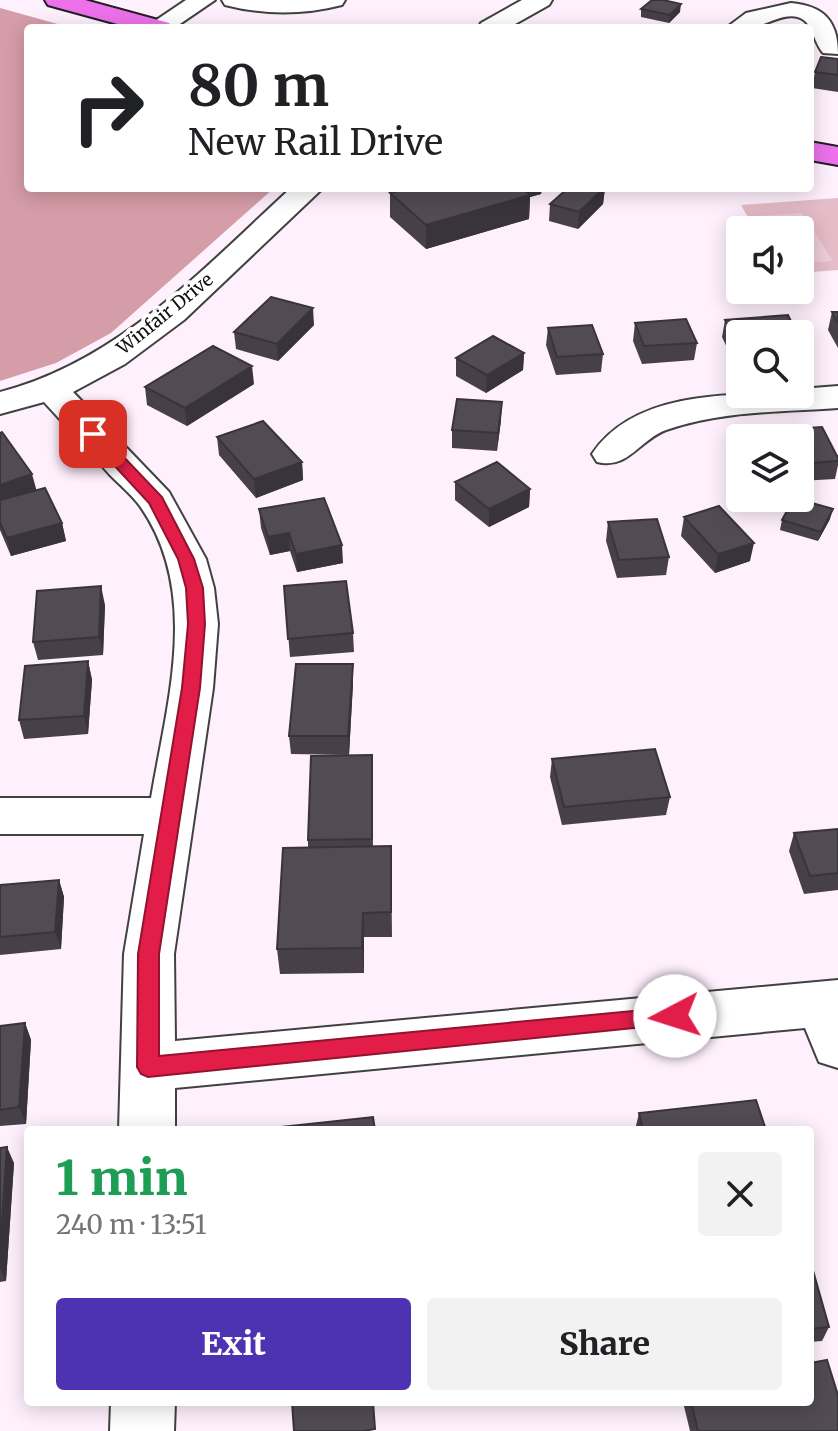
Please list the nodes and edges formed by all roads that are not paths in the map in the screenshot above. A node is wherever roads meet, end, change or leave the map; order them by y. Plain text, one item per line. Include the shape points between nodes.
1 (203, 0) edge
2 (234, 0) edge
3 (333, 0) edge
4 (540, 0) edge
5 (66, 1) edge
6 (145, 24) edge
7 (165, 24) edge
8 (497, 24) edge
9 (745, 24) edge
10 (827, 49) edge
11 (814, 152) edge
12 (838, 156) edge
13 (304, 192) edge
14 (51, 389) junction
15 (838, 397) edge
16 (0, 403) edge
17 (610, 454) dead end
18 (0, 816) edge
19 (169, 816) junction
20 (833, 1017) edge
21 (148, 1067) junction
22 (147, 1126) edge
23 (143, 1406) edge
24 (142, 1431) edge

1 - 7 street
2 - 3 street via 284,7
4 - 8 street
5 - 6 main road
9 - 10 street via 766,13 801,11 816,17
11 - 12 main road
13 - 14 street, Winfair Drive via 164,320 117,354
14 - 16 street, Winfair Drive
14 - 19 street via 156,501 190,573 197,624
15 - 17 street via 695,408 638,428
18 - 19 street
19 - 21 street via 149,954
20 - 21 street
21 - 22 street
23 - 24 street

